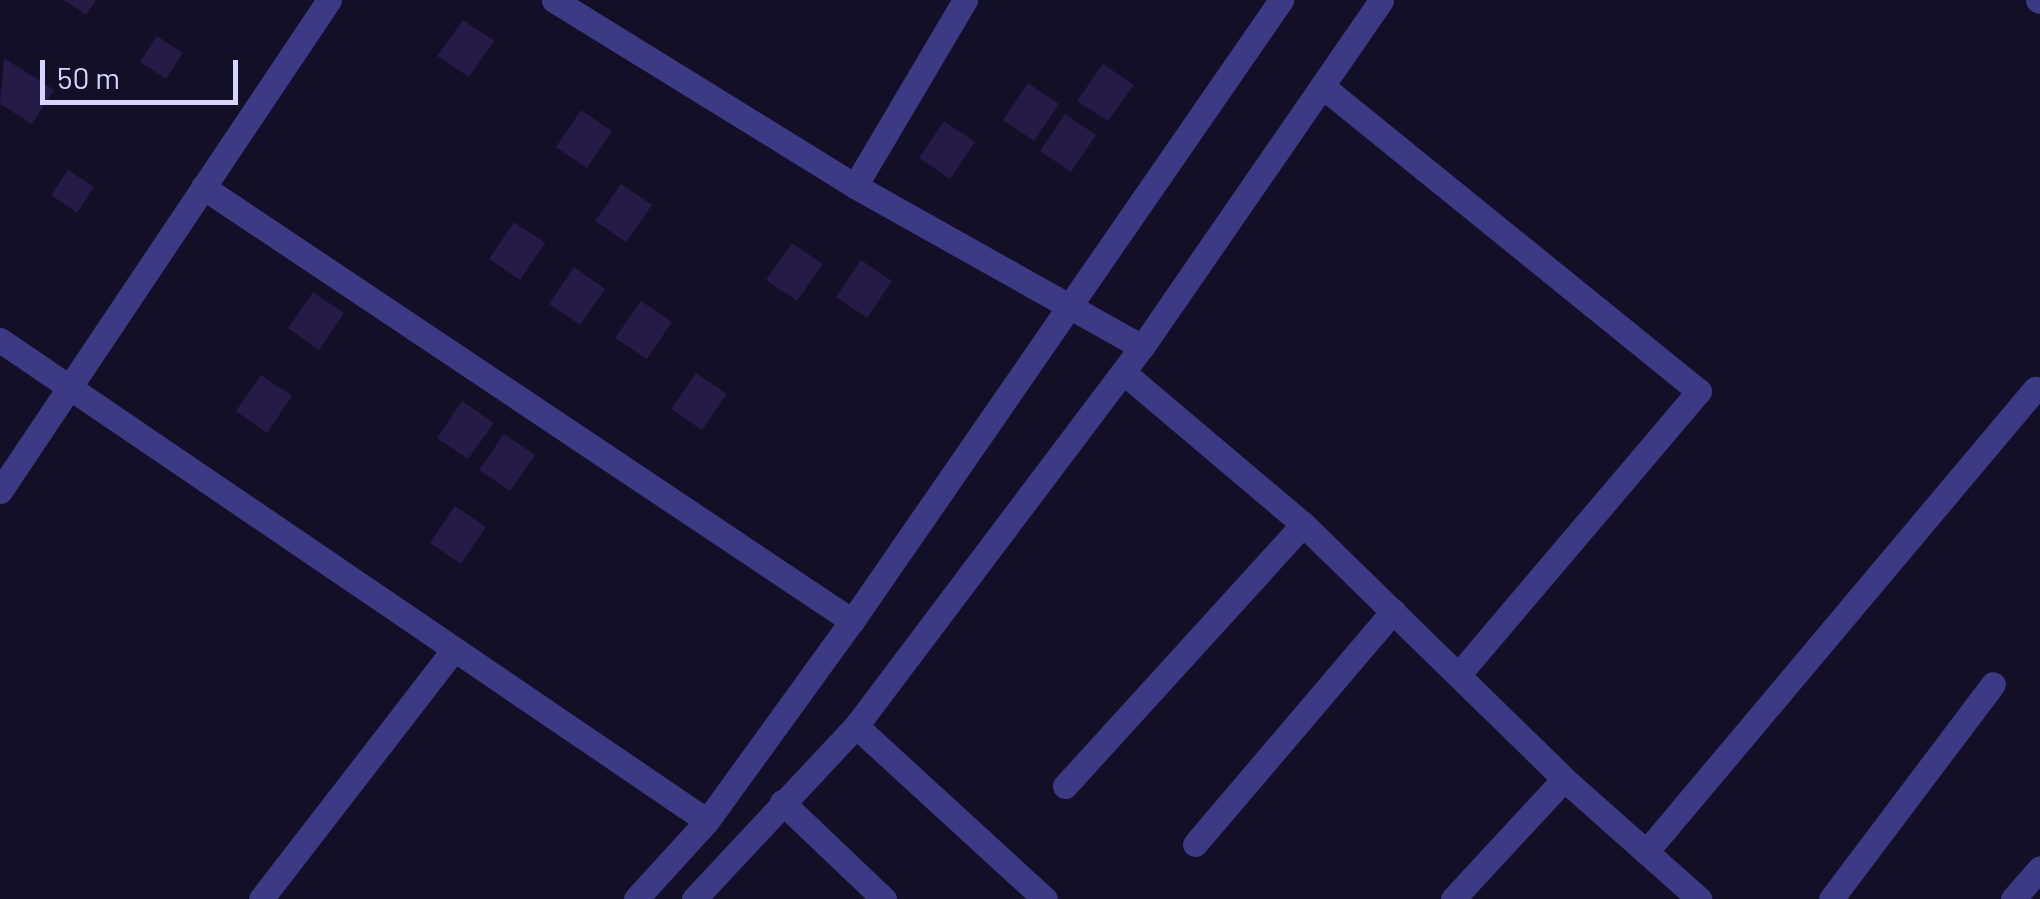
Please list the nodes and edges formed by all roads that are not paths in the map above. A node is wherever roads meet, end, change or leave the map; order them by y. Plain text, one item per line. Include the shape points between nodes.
1 (329, 0) edge
2 (554, 0) edge
3 (964, 0) edge
4 (1281, 0) edge
5 (1381, 0) edge
6 (1322, 86) junction
7 (855, 186) junction
8 (203, 187) junction
9 (1065, 308) junction
10 (0, 340) edge
11 (1142, 347) junction
12 (1123, 372) junction
13 (71, 385) junction
14 (2035, 389) dead end
15 (0, 491) edge
16 (1303, 524) junction
17 (1393, 611) junction
18 (852, 621) junction
19 (452, 652) junction
20 (1458, 675) junction
21 (1992, 684) dead end
22 (856, 726) junction
23 (1564, 779) junction
24 (1065, 786) dead end
25 (782, 802) junction
26 (707, 821) junction
27 (1195, 844) dead end
28 (1646, 852) junction
29 (2040, 868) edge
30 (707, 895) edge
31 (261, 899) edge
32 (636, 899) edge
33 (884, 899) edge
34 (1045, 899) edge
35 (1453, 899) edge
36 (1700, 899) edge
37 (1830, 899) edge
38 (2014, 899) edge

1 - 8 street
2 - 7 street
3 - 7 street
4 - 9 street
5 - 6 street
6 - 11 street
6 - 20 street via 1699,390
7 - 9 street
8 - 13 street
8 - 18 street
9 - 11 street
9 - 18 street
10 - 13 street
11 - 12 street
12 - 16 street
12 - 22 street
13 - 15 street
13 - 19 street
14 - 28 street
16 - 17 street
16 - 24 street
17 - 20 street
17 - 27 street
18 - 26 street
19 - 26 street
19 - 31 street
20 - 23 street
21 - 37 street
22 - 25 street
22 - 34 street
23 - 28 street
23 - 35 street
25 - 30 street
25 - 33 street
26 - 32 street
28 - 36 street
29 - 38 street

